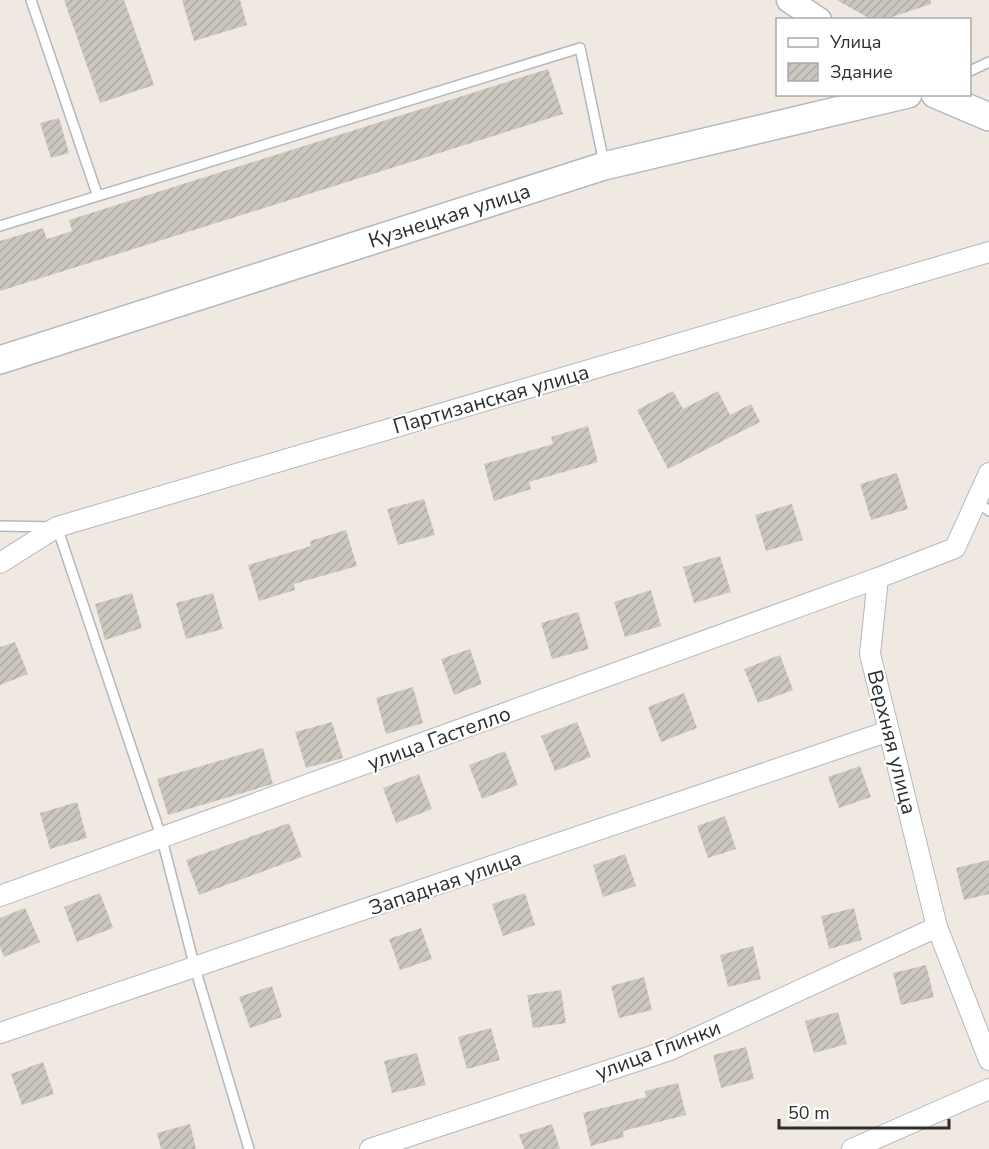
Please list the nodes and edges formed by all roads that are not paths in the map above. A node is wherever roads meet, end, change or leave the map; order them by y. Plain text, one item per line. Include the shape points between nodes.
1 (31, 0) edge
2 (789, 0) edge
3 (816, 18) edge
4 (989, 62) edge
5 (971, 70) edge
6 (900, 96) edge
7 (940, 96) edge
8 (989, 117) edge
9 (604, 166) junction
10 (97, 194) junction
11 (0, 226) edge
12 (989, 252) edge
13 (0, 360) edge
14 (989, 473) edge
15 (983, 506) edge
16 (0, 526) edge
17 (57, 527) junction
18 (0, 563) edge
19 (878, 578) junction
20 (889, 731) junction
21 (162, 839) junction
22 (0, 896) edge
23 (937, 927) junction
24 (195, 968) junction
25 (0, 1033) edge
26 (989, 1060) edge
27 (989, 1089) edge
28 (249, 1149) edge
29 (370, 1149) edge
30 (852, 1149) edge

1 - 10 lane
2 - 3 street
4 - 5 lane
6 - 9 main road, Кузнецкая улица
7 - 8 main road
9 - 10 lane via 580,48
9 - 13 main road, Кузнецкая улица
10 - 11 lane
12 - 17 street, Партизанская улица
14 - 15 street
15 - 19 street via 955,548
16 - 17 lane
17 - 18 street, Партизанская улица
17 - 21 lane
19 - 20 street, Верхняя улица via 870,654
19 - 21 street, улица Гастелло
20 - 23 street, Верхняя улица
20 - 24 street, Западная улица
21 - 22 street, улица Гастелло
21 - 24 lane
23 - 26 street, Верхняя улица
23 - 29 street, улица Глинки via 670,1050
24 - 25 street, Западная улица
24 - 28 lane
27 - 30 street

